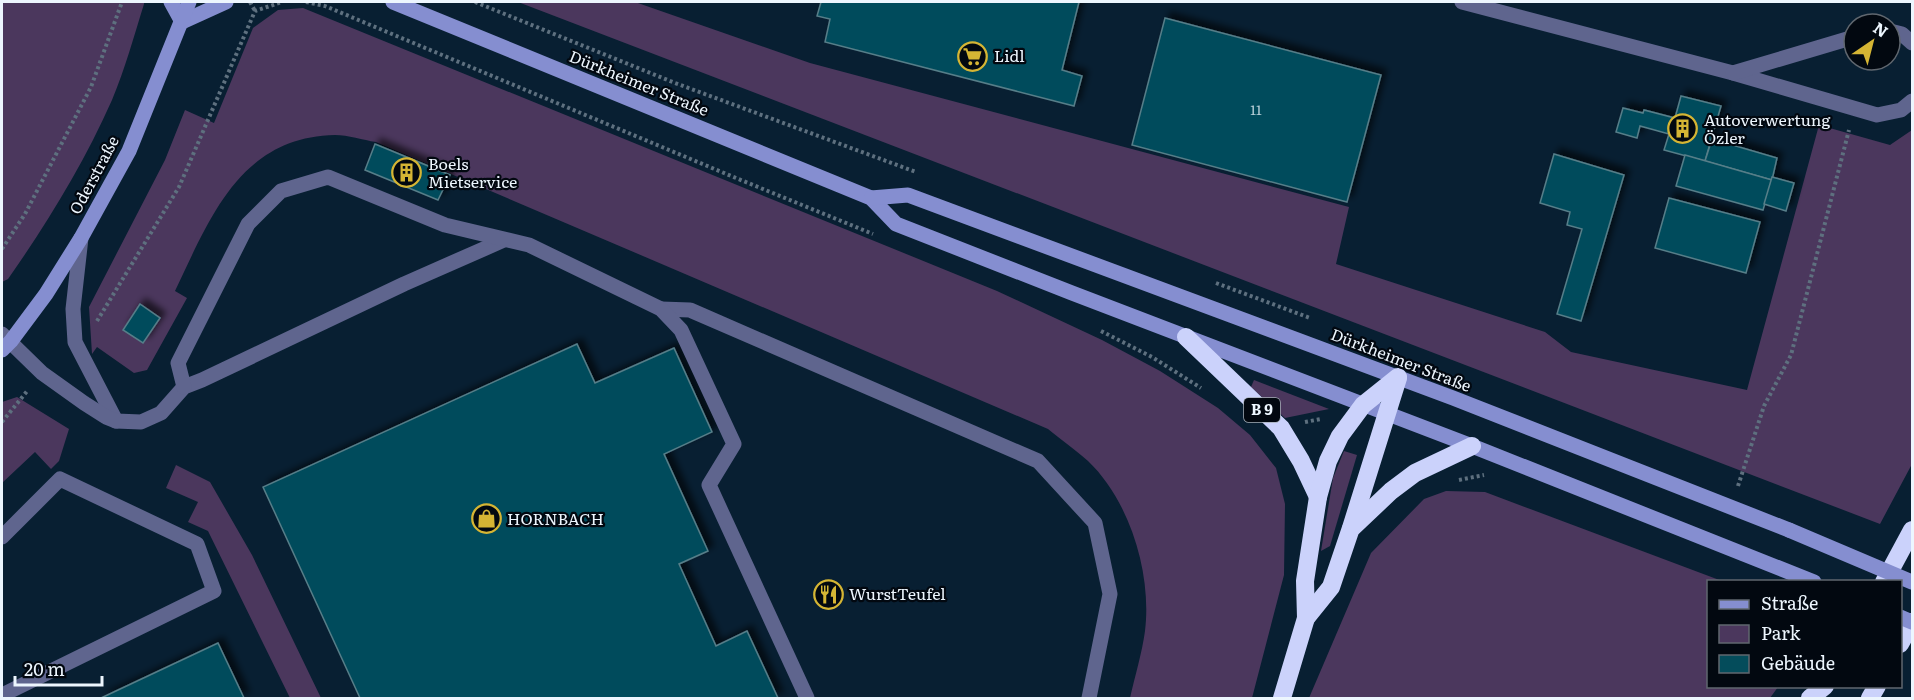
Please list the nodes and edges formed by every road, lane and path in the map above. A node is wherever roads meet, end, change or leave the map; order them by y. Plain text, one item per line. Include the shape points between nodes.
1 (122, 2) edge
2 (171, 2) edge
3 (189, 2) edge
4 (226, 2) edge
5 (250, 2) edge
6 (282, 2) edge
7 (306, 2) edge
8 (393, 2) edge
9 (1462, 2) edge
10 (255, 11) junction
11 (182, 22) junction
12 (1842, 41) edge
13 (1733, 73) junction
14 (1912, 101) edge
15 (1855, 108) junction
16 (871, 198) junction
17 (877, 235) dead end
18 (81, 238) junction
19 (504, 240) junction
20 (2, 249) edge
21 (660, 309) junction
22 (1095, 328) dead end
23 (1186, 337) junction
24 (5, 342) edge
25 (75, 342) junction
26 (42, 373) junction
27 (1398, 377) junction
28 (184, 387) junction
29 (1207, 391) dead end
30 (1363, 405) junction
31 (1386, 414) junction
32 (116, 421) junction
33 (2, 422) edge
34 (1472, 446) junction
35 (1738, 486) dead end
36 (1318, 497) junction
37 (1351, 528) junction
38 (1912, 530) edge
39 (2, 537) edge
40 (1809, 580) edge
41 (1885, 580) edge
42 (1912, 582) edge
43 (1306, 618) junction
44 (1912, 622) edge
45 (1902, 640) edge
46 (1825, 688) edge
47 (2, 695) edge
48 (807, 699) edge
49 (1089, 699) edge
50 (1282, 699) edge
51 (1810, 699) edge

1 - 20 path via 91,87
2 - 11 main road
3 - 11 main road, Oderstraße
4 - 11 main road
5 - 10 path
6 - 10 path
7 - 17 path via 335,10
8 - 16 main road, Dürkheimer Straße
9 - 13 street
10 - 25 path via 179,187 87,338
11 - 18 main road, Oderstraße via 129,151
12 - 13 street
13 - 15 street
14 - 15 street via 1901,110 1877,115
15 - 35 path via 1791,355 1764,406
16 - 23 main road, Dürkheimer Straße via 896,224
16 - 27 main road, Dürkheimer Straße via 908,195
18 - 24 main road, Oderstraße via 46,294
18 - 25 street
19 - 21 street via 528,245
19 - 28 street
19 - 28 street via 445,225 328,177 281,191 248,224 178,363
21 - 48 street via 681,330 734,444 709,485
21 - 49 street via 690,310 1038,461 1095,524 1110,594
22 - 29 path
23 - 30 main road, Dürkheimer Straße
23 - 36 highway, B 9 via 1281,428
24 - 26 street
25 - 32 street
26 - 32 street
26 - 33 path
27 - 30 highway
27 - 31 highway
27 - 42 main road, Dürkheimer Straße, bridge
28 - 32 street via 161,413 141,422
30 - 31 main road, Dürkheimer Straße
30 - 36 highway via 1340,436
31 - 34 main road, Dürkheimer Straße
31 - 37 highway
34 - 37 highway via 1415,473
34 - 40 main road, Dürkheimer Straße
36 - 43 highway via 1305,581
37 - 43 highway via 1331,587
38 - 41 highway
39 - 47 street via 60,479 197,544 214,591
43 - 50 highway
44 - 45 highway
46 - 51 highway

